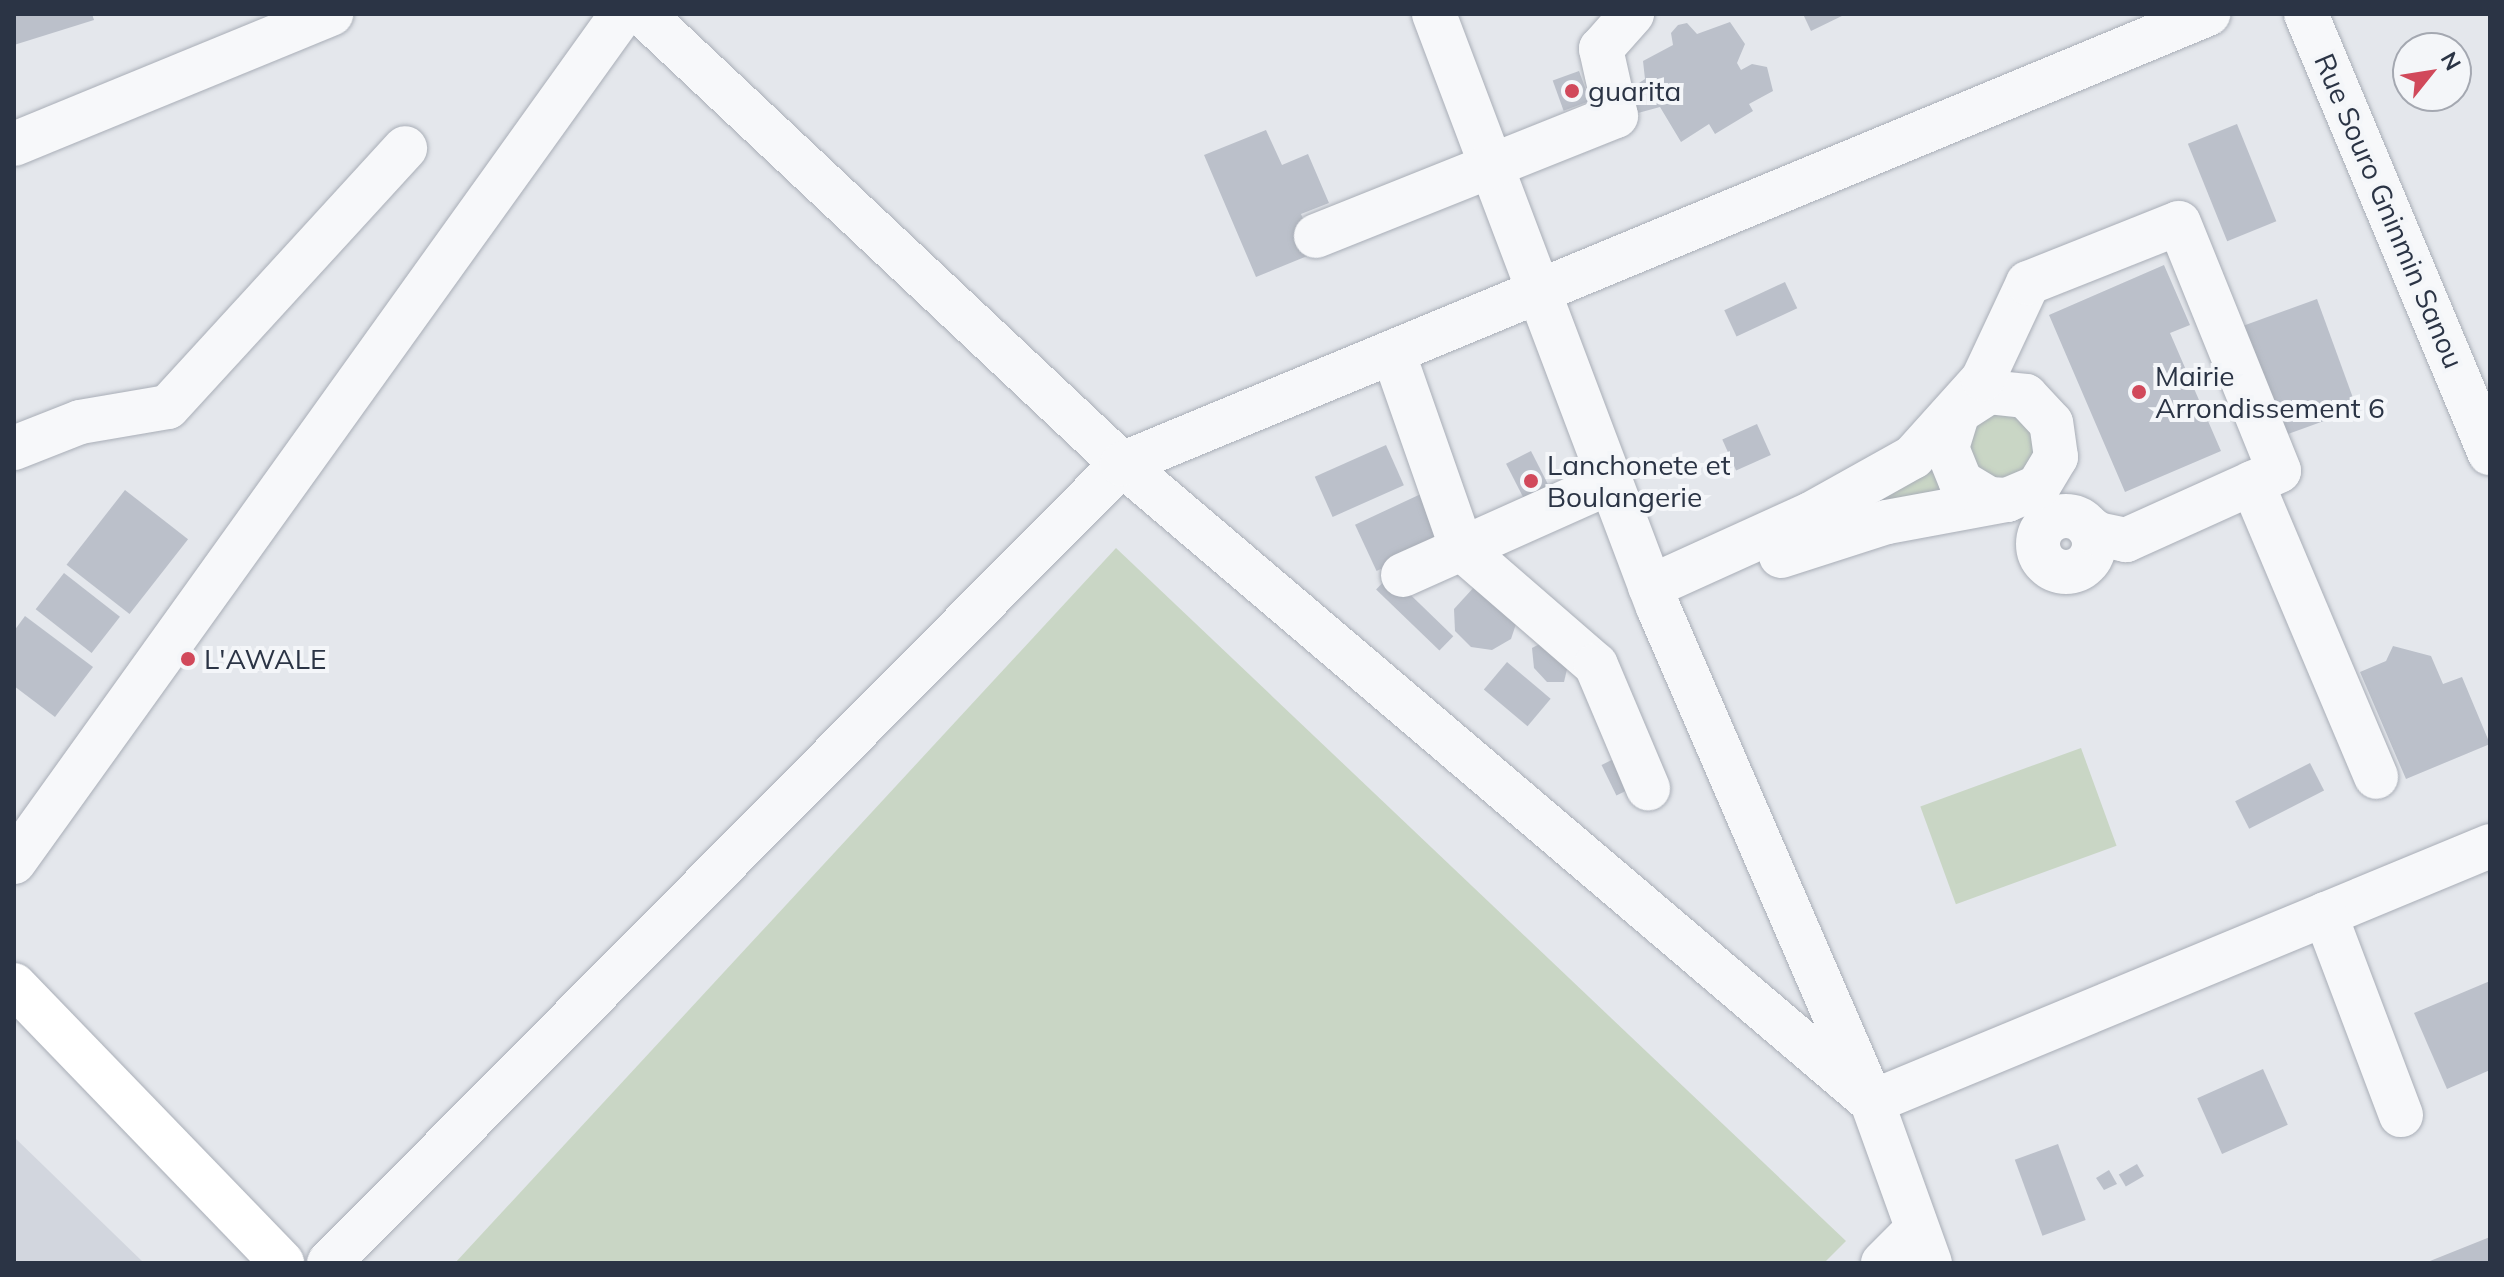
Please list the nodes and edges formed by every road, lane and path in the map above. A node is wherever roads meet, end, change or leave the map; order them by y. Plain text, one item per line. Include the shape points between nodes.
1 (331, 14) edge
2 (622, 14) edge
3 (643, 14) edge
4 (1434, 14) edge
5 (1632, 14) edge
6 (2208, 14) edge
7 (2306, 14) edge
8 (14, 144) edge
9 (405, 148) dead end
10 (1491, 166) junction
11 (1316, 236) dead end
12 (1539, 292) junction
13 (1393, 352) junction
14 (1958, 412) junction
15 (14, 448) edge
16 (2490, 453) edge
17 (1122, 464) junction
18 (1611, 482) junction
19 (2252, 483) junction
20 (2016, 498) junction
21 (1462, 549) junction
22 (1403, 575) dead end
23 (1654, 597) junction
24 (2376, 777) dead end
25 (1648, 788) dead end
26 (2490, 846) edge
27 (14, 862) edge
28 (2325, 914) junction
29 (14, 985) edge
30 (1872, 1102) junction
31 (2401, 1115) dead end
32 (1923, 1246) edge
33 (282, 1263) edge
34 (329, 1263) edge
35 (1883, 1263) edge

1 - 8 street
2 - 27 street
3 - 17 street
4 - 10 street
5 - 10 street via 1601,49 1616,116
6 - 12 street
7 - 16 street, Rue Souro Gninmin Sanou
9 - 15 street via 168,407 80,422
10 - 11 street
10 - 12 street
12 - 13 street
12 - 18 street
13 - 17 street
13 - 21 street
14 - 19 street via 1983,379 2028,283 2179,223 2279,471
14 - 20 street via 1949,430 1951,467 1973,493
14 - 20 street via 1989,392 2026,396 2041,407 2054,431 2056,457 2044,480
14 - 23 street via 1913,457 1872,484
17 - 30 street
17 - 34 street
18 - 21 street
18 - 23 street
19 - 20 street via 2095,534
19 - 24 street
20 - 23 street via 1834,537
21 - 22 street
21 - 25 street via 1596,665
23 - 30 street
26 - 28 street
28 - 30 street
28 - 31 street
29 - 33 highway
30 - 32 street
32 - 35 street

